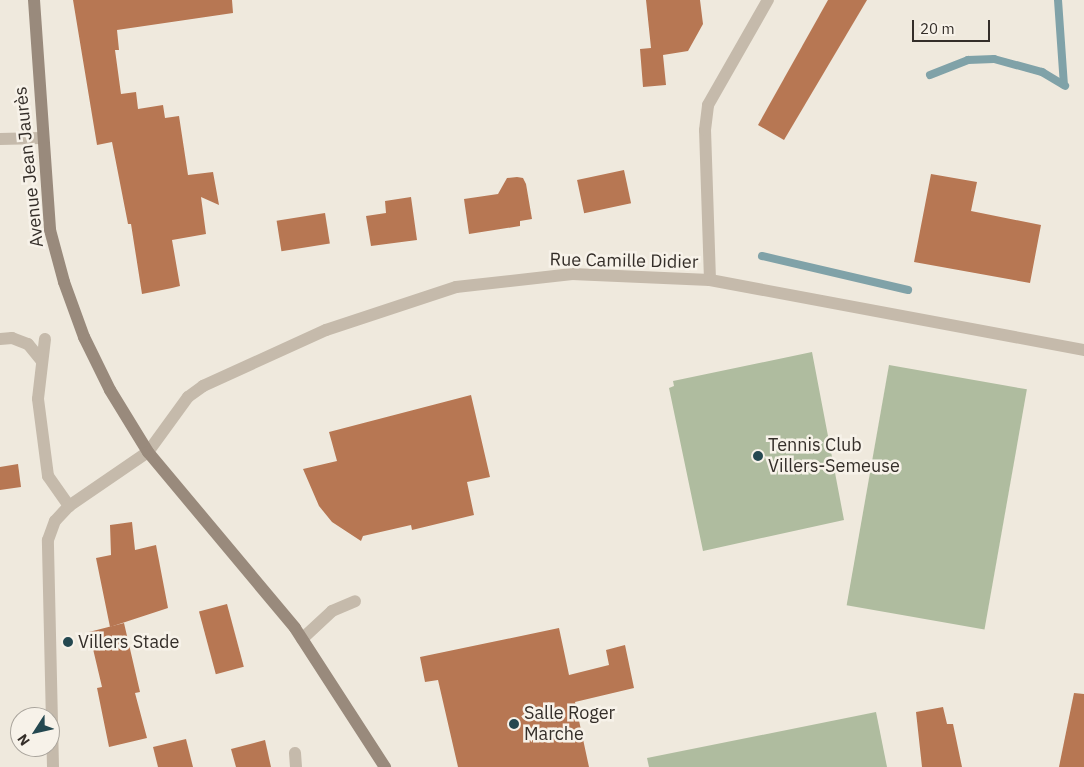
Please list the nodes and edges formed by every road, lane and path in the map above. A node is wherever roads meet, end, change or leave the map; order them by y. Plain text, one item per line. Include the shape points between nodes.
1 (34, 0) edge
2 (768, 0) edge
3 (0, 138) edge
4 (41, 138) junction
5 (710, 280) junction
6 (0, 339) edge
7 (45, 339) dead end
8 (1084, 350) edge
9 (42, 361) junction
10 (148, 452) junction
11 (69, 506) junction
12 (355, 601) dead end
13 (302, 639) junction
14 (295, 753) dead end
15 (53, 767) edge
16 (296, 767) edge
17 (385, 767) edge

1 - 4 main road, Avenue Jean Jaurès
2 - 5 street via 708,105 705,130
3 - 4 street
4 - 10 main road, Avenue Jean Jaurès via 50,230 64,282 101,372
5 - 8 street, Rue Camille Didier
5 - 10 street, Rue Camille Didier via 572,274 456,287 326,330 203,386 188,397
6 - 9 street via 12,338 28,344
7 - 9 street
9 - 11 street via 38,399 48,476
10 - 11 street
10 - 13 main road, Avenue Jean Jaurès
11 - 15 street via 55,521 48,540
12 - 13 street via 332,611
13 - 17 main road, Avenue Jean Jaurès
14 - 16 street

